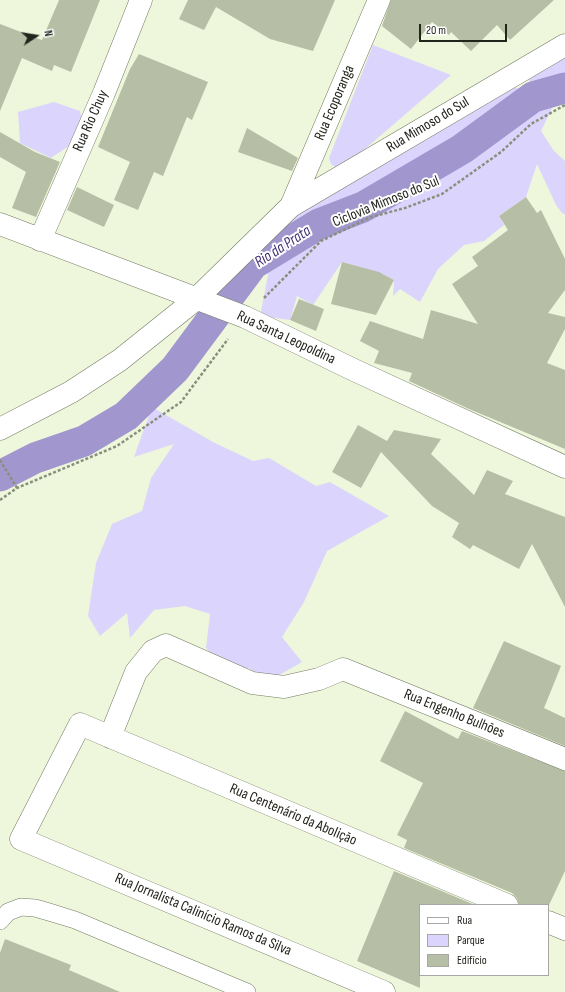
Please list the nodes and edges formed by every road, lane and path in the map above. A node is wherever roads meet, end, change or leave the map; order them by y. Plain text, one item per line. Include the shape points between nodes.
1 (141, 0) edge
2 (380, 0) edge
3 (565, 45) edge
4 (565, 105) edge
5 (291, 206) junction
6 (0, 224) edge
7 (40, 240) junction
8 (201, 302) junction
9 (243, 316) junction
10 (0, 429) edge
11 (0, 460) edge
12 (565, 467) edge
13 (16, 488) junction
14 (0, 500) edge
15 (110, 737) junction
16 (565, 759) edge
17 (21, 839) joint
18 (505, 904) edge
19 (0, 922) edge
20 (549, 922) edge
21 (565, 929) edge
22 (247, 992) edge
23 (384, 992) edge

1 - 7 street, Rua Rio Chuy
2 - 5 street, Rua Ecoporanga
3 - 5 street, Rua Mimoso do Sul
4 - 9 path, Ciclovia Mimoso do Sul via 531,124 501,152 442,194 371,217 321,241
5 - 8 street
6 - 7 street, Rua Santa Leopoldina
7 - 8 street, Rua Santa Leopoldina
8 - 9 street, Rua Santa Leopoldina
8 - 10 street via 96,377
9 - 12 street, Rua Santa Leopoldina
9 - 13 path, Ciclovia Mimoso do Sul via 181,402 117,446
11 - 13 path
13 - 14 path, Ciclovia Mimoso do Sul
15 - 16 street, Rua Engenho Bulhões via 136,672 153,650 166,645 260,684 284,687 320,679 342,669
15 - 17 street, Rua Centenário da Abolição via 80,724
15 - 18 street, Rua Centenário da Abolição
17 - 23 street, Rua Jornalista Calinício Ramos da Silva
19 - 22 lane via 8,912 21,907 35,908 75,920
20 - 21 street

